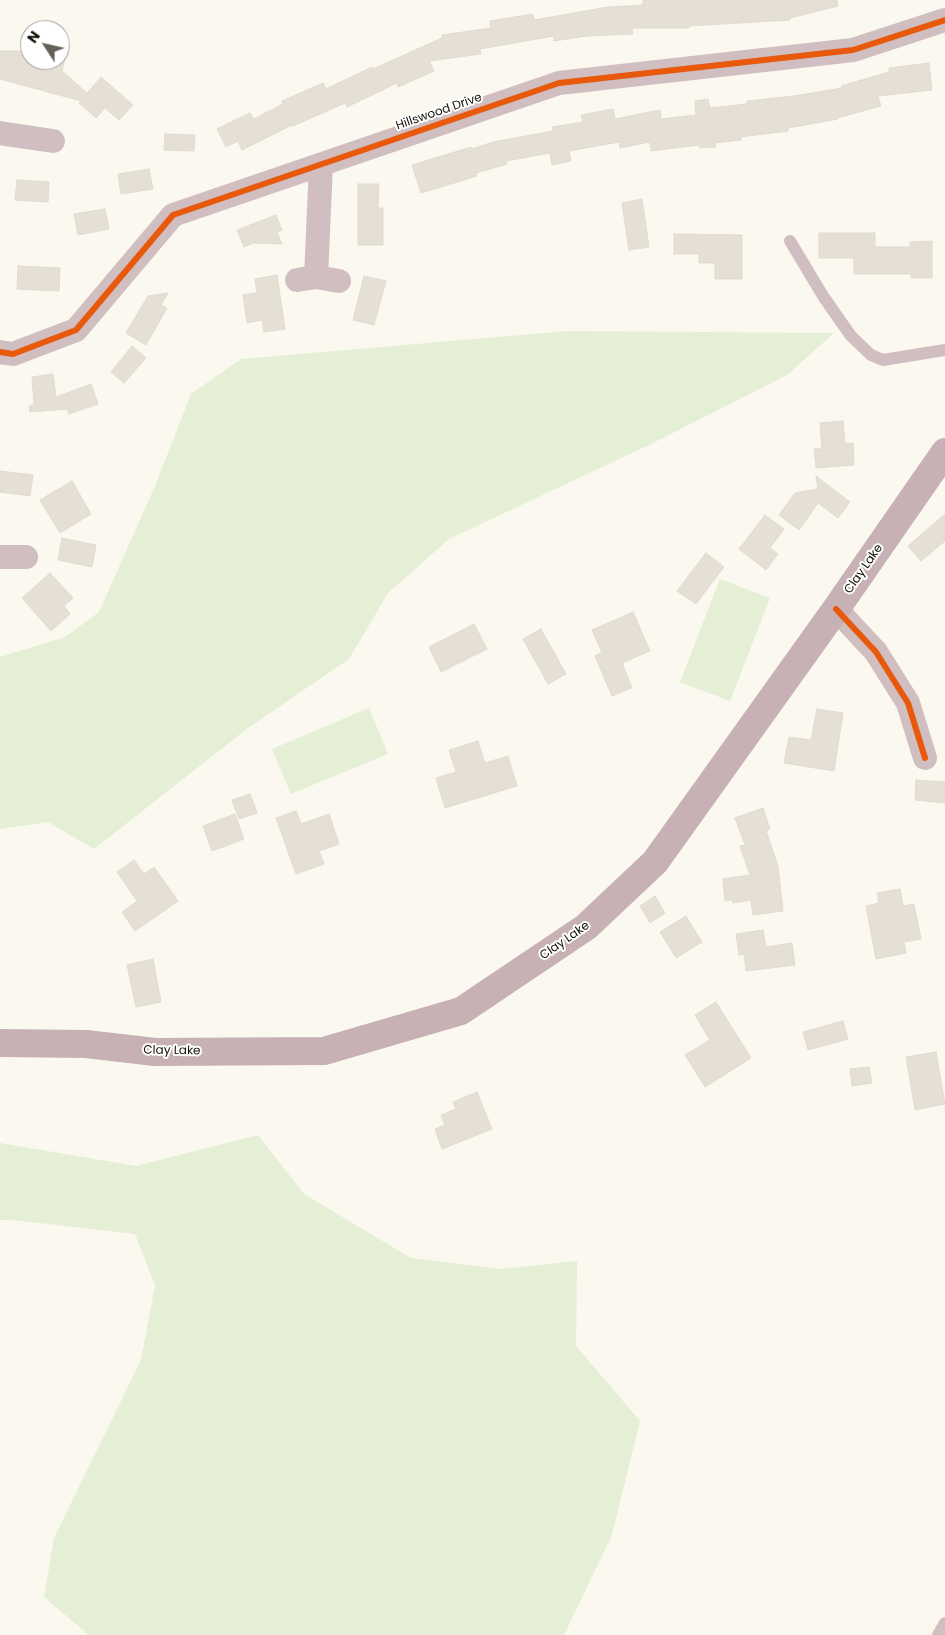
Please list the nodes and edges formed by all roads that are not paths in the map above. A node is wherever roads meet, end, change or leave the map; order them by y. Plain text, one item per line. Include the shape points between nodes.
1 (945, 20) edge
2 (0, 133) edge
3 (53, 141) dead end
4 (321, 165) junction
5 (790, 241) dead end
6 (317, 279) dead end
7 (945, 350) edge
8 (0, 352) edge
9 (945, 452) edge
10 (26, 557) dead end
11 (0, 558) edge
12 (836, 609) junction
13 (925, 758) dead end
14 (0, 1043) edge
15 (945, 1623) edge
16 (938, 1635) edge

1 - 4 street, Hillswood Drive via 853,50 560,83
2 - 3 street
4 - 6 street
4 - 8 street, Hillswood Drive via 173,216 76,330 13,354
5 - 7 lane via 851,336 871,355 884,360
9 - 12 main road, Clay Lake
10 - 11 street
12 - 13 street via 876,652 908,703
12 - 14 main road, Clay Lake via 655,862 586,927 461,1011 324,1051 154,1052 86,1044
15 - 16 lane

